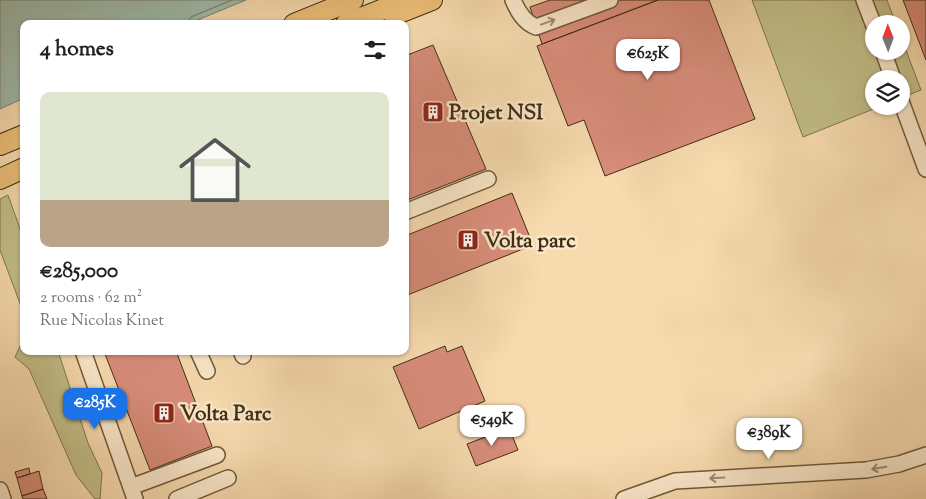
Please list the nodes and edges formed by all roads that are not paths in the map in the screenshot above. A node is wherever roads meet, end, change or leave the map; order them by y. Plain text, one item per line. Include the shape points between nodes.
1 (353, 0) edge
2 (406, 0) edge
3 (432, 0) edge
4 (514, 0) edge
5 (610, 0) edge
6 (864, 0) edge
7 (870, 15) edge
8 (304, 20) edge
9 (356, 20) edge
10 (382, 20) edge
11 (906, 115) edge
12 (20, 137) edge
13 (0, 145) edge
14 (20, 160) edge
15 (0, 168) edge
16 (926, 169) edge
17 (20, 170) edge
18 (0, 179) edge
19 (488, 179) dead end
20 (409, 210) edge
21 (84, 355) edge
22 (200, 355) edge
23 (207, 371) dead end
24 (217, 455) dead end
25 (926, 455) edge
26 (228, 478) dead end
27 (0, 490) edge
28 (133, 493) edge
29 (3, 499) edge
30 (177, 499) edge
31 (624, 499) edge

1 - 8 main road
2 - 9 main road
3 - 10 main road
4 -> 5 street via 517,10 529,24 536,26
6 - 7 street
11 - 16 street
12 - 13 main road
14 - 15 main road
17 - 18 main road
19 - 20 street
21 - 28 street
22 - 23 street
24 - 28 street
25 -> 31 street via 866,470 675,481
26 - 30 street
27 - 29 street

